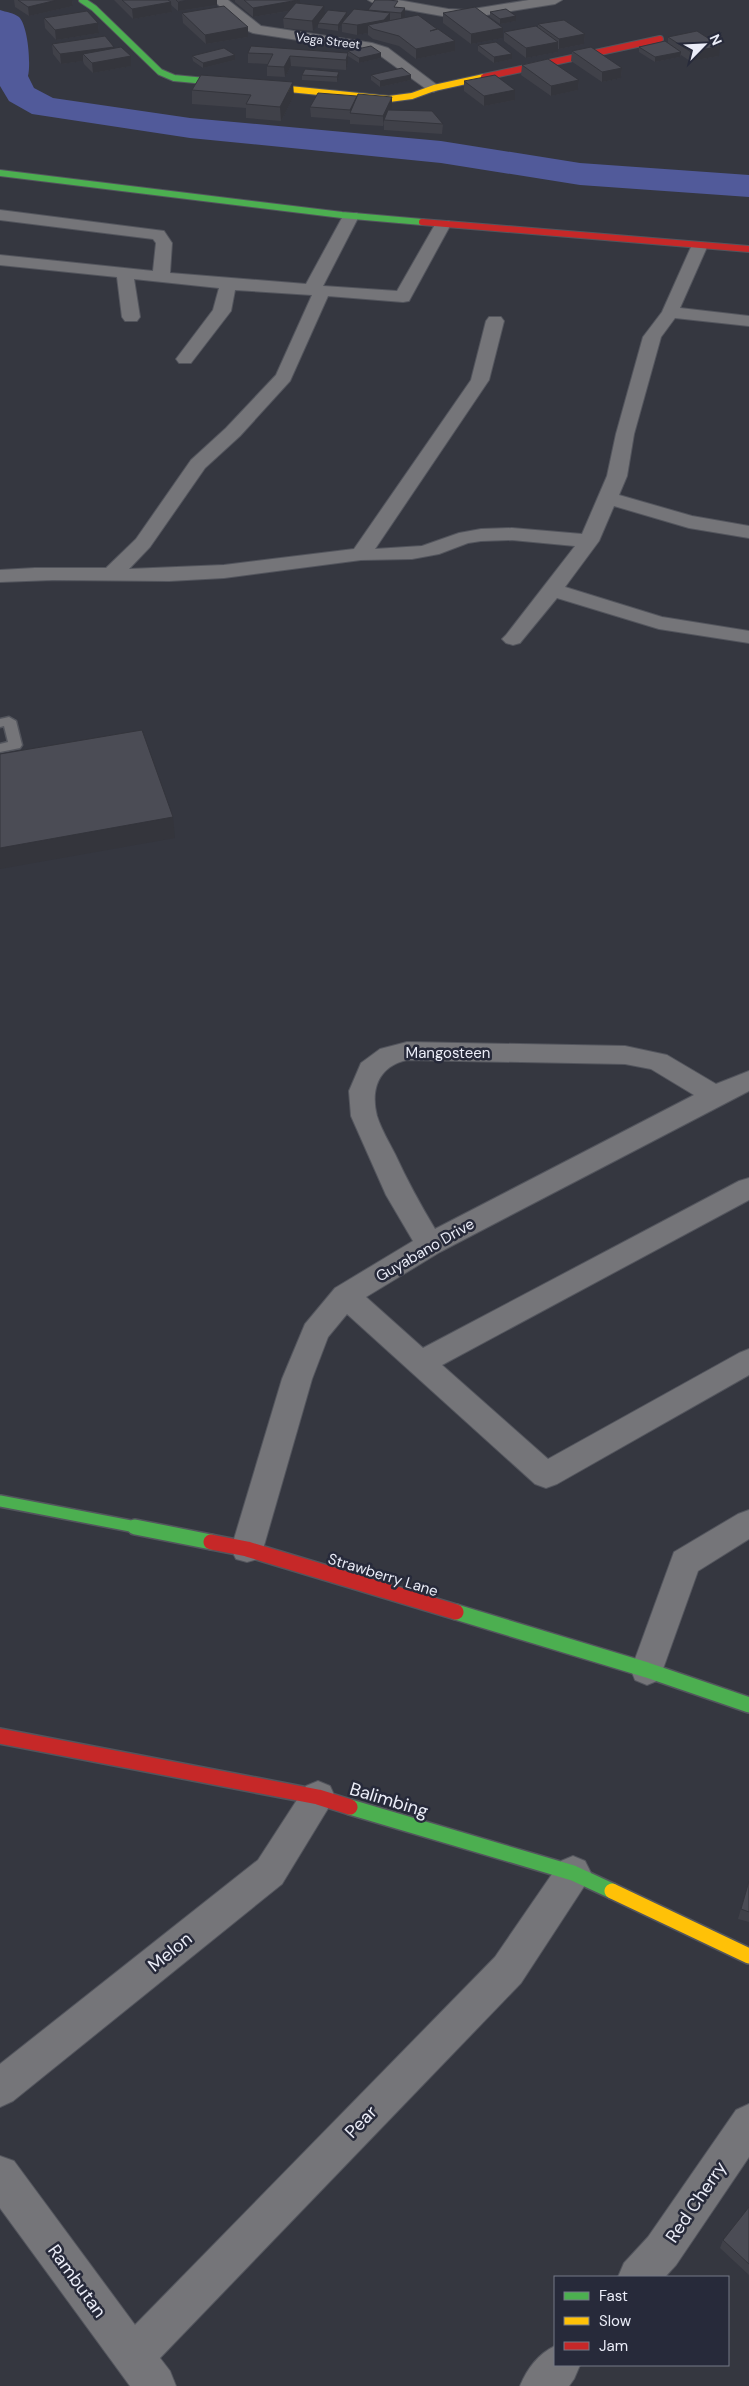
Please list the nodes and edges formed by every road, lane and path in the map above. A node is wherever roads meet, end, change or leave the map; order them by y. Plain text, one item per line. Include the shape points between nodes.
1 (82, 0) edge
2 (220, 0) edge
3 (375, 0) edge
4 (554, 0) edge
5 (660, 39) dead end
6 (434, 88) junction
7 (0, 173) edge
8 (0, 215) edge
9 (351, 216) junction
10 (443, 224) junction
11 (699, 247) junction
12 (749, 249) edge
13 (0, 260) edge
14 (125, 274) junction
15 (161, 278) junction
16 (228, 284) junction
17 (317, 290) junction
18 (670, 312) junction
19 (131, 317) dead end
20 (495, 321) dead end
21 (749, 321) edge
22 (185, 359) dead end
23 (608, 498) junction
24 (749, 532) edge
25 (589, 541) junction
26 (361, 554) junction
27 (112, 574) junction
28 (0, 576) edge
29 (553, 590) junction
30 (749, 637) edge
31 (513, 639) dead end
32 (0, 723) edge
33 (0, 748) edge
34 (749, 1080) edge
35 (715, 1095) junction
36 (749, 1188) edge
37 (430, 1244) junction
38 (345, 1296) junction
39 (749, 1361) edge
40 (420, 1363) junction
41 (0, 1501) edge
42 (749, 1523) edge
43 (247, 1549) junction
44 (647, 1670) junction
45 (749, 1706) edge
46 (0, 1736) edge
47 (318, 1797) junction
48 (573, 1873) junction
49 (749, 1956) edge
50 (0, 2088) edge
51 (749, 2123) edge
52 (0, 2175) edge
53 (639, 2276) edge
54 (559, 2366) edge
55 (144, 2371) edge
56 (540, 2386) edge

1 - 6 street via 160,72 174,78 389,99 422,94
2 - 6 street, Vega Street via 258,30 360,44 383,51
3 - 4 street via 467,14
5 - 6 street
7 - 9 street
8 - 15 street via 158,235 164,243
9 - 10 street
9 - 17 street
10 - 11 street
10 - 17 street via 403,297
11 - 12 street
11 - 18 street
13 - 14 street
14 - 15 street
14 - 19 street
15 - 16 street
16 - 17 street
16 - 22 street via 222,311
17 - 27 street via 284,377 198,464 144,543
18 - 21 street
18 - 23 street via 652,337 617,476
20 - 26 street via 480,380
23 - 24 street via 689,522
23 - 25 street
25 - 26 street via 492,536 466,538 411,553
25 - 29 street
26 - 27 street via 232,572
27 - 28 street
29 - 30 street via 659,623
29 - 31 street
32 - 33 lane via 10,721 15,745
34 - 35 street, Guyabano Drive
35 - 37 street, Guyabano Drive
35 - 37 street, Mangosteen via 658,1061 625,1055 406,1051 389,1055 370,1069 362,1091 364,1116 400,1195
36 - 40 street
37 - 38 street, Guyabano Drive
38 - 40 street
38 - 43 street, Guyabano Drive via 315,1332
39 - 40 street via 546,1475
41 - 43 street, Strawberry Lane
42 - 44 street via 685,1562
43 - 44 street, Strawberry Lane
44 - 45 street, Strawberry Lane
46 - 47 street, Balimbing
47 - 48 street, Balimbing
47 - 50 street, Melon via 270,1872
48 - 49 street, Balimbing
48 - 55 street, Pear via 508,1970
51 - 53 street, Red Cherry via 662,2251
52 - 55 street, Rambutan
54 - 56 street

